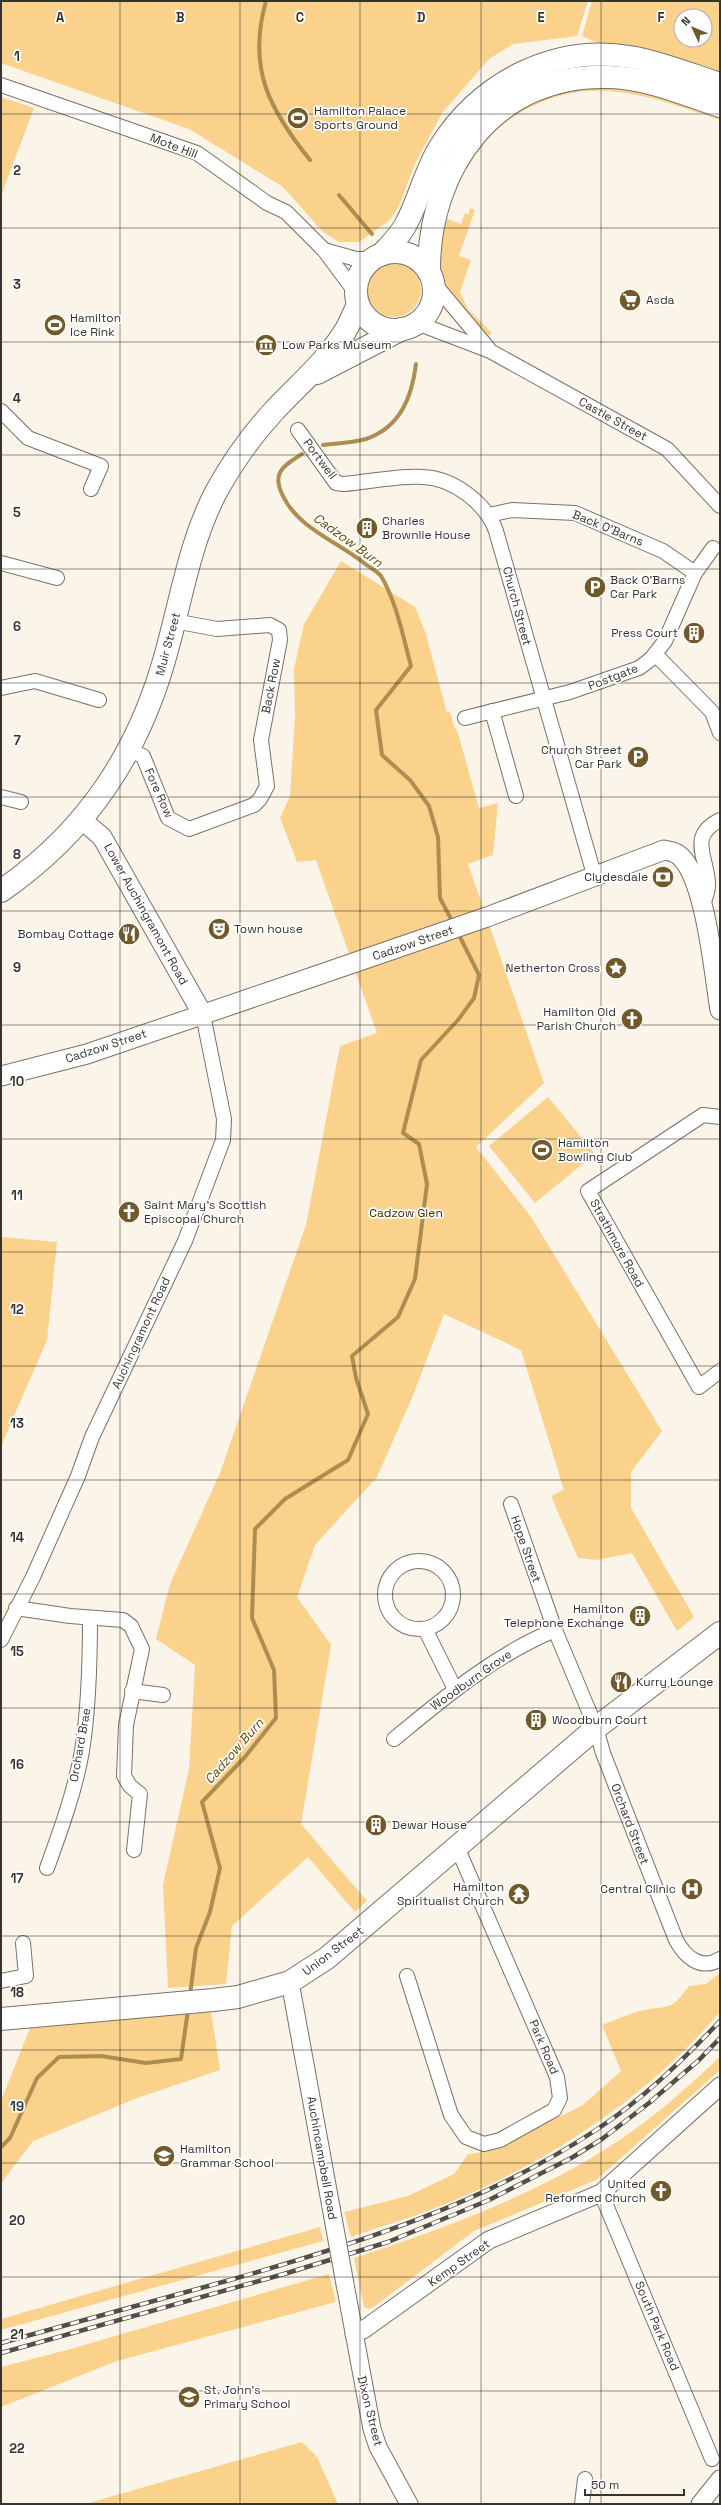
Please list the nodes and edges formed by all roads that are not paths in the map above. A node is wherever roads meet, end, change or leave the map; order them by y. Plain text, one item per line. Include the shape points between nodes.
1 (720, 84) edge
2 (1, 85) edge
3 (720, 106) edge
4 (324, 250) junction
5 (377, 257) junction
6 (430, 276) junction
7 (357, 299) junction
8 (409, 326) junction
9 (490, 351) junction
10 (306, 378) junction
11 (1, 411) edge
12 (298, 430) dead end
13 (91, 489) dead end
14 (720, 506) edge
15 (489, 515) junction
16 (713, 548) dead end
17 (1, 564) edge
18 (695, 573) junction
19 (57, 578) dead end
20 (174, 621) junction
21 (655, 654) junction
22 (1, 688) edge
23 (542, 698) junction
24 (99, 700) dead end
25 (492, 711) junction
26 (465, 718) dead end
27 (720, 733) edge
28 (129, 750) junction
29 (516, 796) dead end
30 (1, 797) edge
31 (21, 802) dead end
32 (82, 820) junction
33 (216, 820) joint
34 (720, 820) edge
35 (595, 878) junction
36 (1, 891) edge
37 (703, 904) junction
38 (720, 1010) edge
39 (203, 1015) junction
40 (1, 1076) edge
41 (720, 1117) edge
42 (720, 1371) edge
43 (510, 1504) dead end
44 (16, 1608) junction
45 (90, 1618) junction
46 (425, 1629) junction
47 (555, 1630) junction
48 (720, 1633) edge
49 (1, 1640) edge
50 (455, 1689) junction
51 (132, 1691) junction
52 (163, 1695) dead end
53 (596, 1728) junction
54 (394, 1739) dead end
55 (457, 1847) junction
56 (134, 1850) dead end
57 (47, 1868) dead end
58 (23, 1943) dead end
59 (720, 1959) edge
60 (407, 1976) dead end
61 (1, 1981) edge
62 (290, 1982) junction
63 (1, 2019) edge
64 (720, 2086) edge
65 (601, 2193) junction
66 (354, 2334) junction
67 (712, 2459) dead end
68 (586, 2479) dead end
69 (718, 2484) edge
70 (409, 2504) edge
71 (582, 2504) edge
72 (700, 2504) edge

1 - 5 main road via 649,61 614,55 589,55 557,60 513,77 486,94 448,134 430,166 406,224
2 - 4 street, Mote Hill via 196,153 267,203 286,212
3 - 6 main road via 640,80 609,77 563,81 530,92 516,100 483,126 461,151 454,164 441,193 432,226 428,246
4 - 5 street, Mote Hill via 356,260
4 - 7 street, Mote Hill
5 - 6 main road via 395,253 408,255 420,262
5 - 7 main road via 360,274
6 - 8 main road via 433,300 424,317
6 - 9 street, Castle Street
7 - 8 main road via 366,316 376,325 393,330
7 - 10 main road, Muir Street via 343,334
8 - 9 street, Castle Street
8 - 10 main road, Muir Street
9 - 14 street, Castle Street via 667,449
10 - 20 main road, Muir Street via 247,443 217,492 194,545
11 - 13 street via 28,438 100,466
12 - 15 street, Portwell via 332,479 344,484 424,477 436,479 471,497
15 - 18 street, Back O'Barns via 506,510 577,514 659,549
15 - 23 street, Church Street via 496,531
16 - 18 street, Postgate
17 - 19 street
18 - 21 street, Postgate via 670,632
20 - 28 main road, Muir Street via 159,678
20 - 33 street, Back Row via 217,629 270,625 280,633 261,740 267,786 256,803
21 - 23 street, Postgate via 630,672 570,692
21 - 27 street via 712,712
22 - 24 street via 35,681
23 - 25 street
23 - 35 street, Church Street
25 - 26 street
25 - 29 street
28 - 32 main road, Muir Street via 102,794
28 - 33 street, Fore Row via 143,756 167,816 172,822 192,829
30 - 31 street
32 - 36 main road, Muir Street via 47,856
32 - 39 main road, Lower Auchingramont Road via 102,837
34 - 37 street via 705,831 701,840 708,886
35 - 37 main road, Cadzow Street via 636,859 664,850 675,852 685,862
35 - 39 main road, Cadzow Street
37 - 38 main road, Cadzow Street
39 - 40 main road, Cadzow Street via 87,1054
39 - 44 street, Auchingramont Road via 224,1119 223,1140 185,1241
41 - 42 street, Strathmore Road via 703,1115 588,1191 699,1387
43 - 47 street, Hope Street
44 - 45 street
44 - 49 street, Auchingramont Road
45 - 51 street via 109,1617 123,1620 131,1626 142,1649
45 - 57 street, Orchard Brae via 90,1680 82,1751 68,1810
46 - 46 street via 436,1625 451,1607 451,1583 436,1565 425,1561 413,1561 392,1573 385,1589 386,1607 401,1625
46 - 50 street
47 - 50 street, Woodburn Grove via 526,1642
47 - 53 street, Hope Street
48 - 53 main road, Union Street
50 - 54 street, Woodburn Grove
51 - 52 street
51 - 56 street via 126,1725 124,1776 130,1786 140,1794
53 - 55 main road, Union Street
53 - 59 street, Orchard Street via 603,1753 682,1951 692,1960 708,1965
55 - 60 street, Park Road via 557,2077 560,2098 554,2110 500,2140 484,2144 466,2137 451,2115
55 - 62 main road, Union Street via 343,1945
58 - 61 street via 26,1976
62 - 63 main road, Union Street via 238,1997
62 - 66 street, Auchincampbell Road, bridge
64 - 65 street, Kemp Street
65 - 66 street, Kemp Street via 489,2240
65 - 67 street, South Park Road
66 - 70 street, Dixon Street via 372,2429 378,2447
68 - 71 street
69 - 72 street

